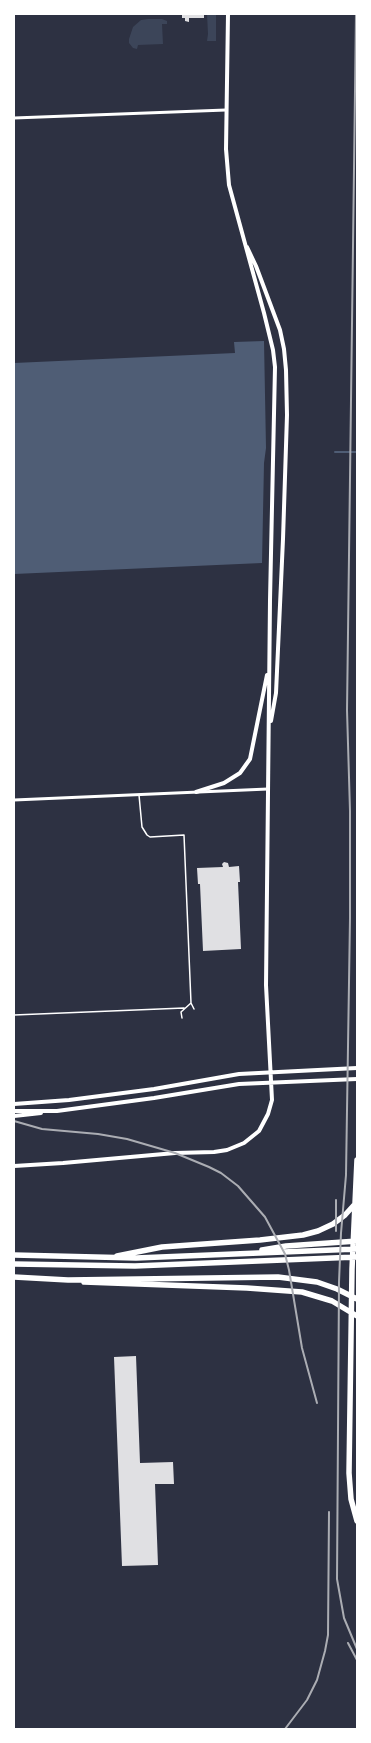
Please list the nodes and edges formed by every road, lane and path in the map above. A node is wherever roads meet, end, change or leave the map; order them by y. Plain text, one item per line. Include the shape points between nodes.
1 (228, 14) edge
2 (226, 110) junction
3 (14, 118) edge
4 (242, 238) junction
5 (269, 665) junction
6 (269, 731) junction
7 (268, 789) junction
8 (196, 792) junction
9 (139, 795) junction
10 (14, 800) edge
11 (191, 1003) junction
12 (184, 1008) junction
13 (194, 1009) dead end
14 (14, 1015) edge
15 (182, 1018) dead end
16 (357, 1068) edge
17 (357, 1079) edge
18 (14, 1104) edge
19 (14, 1111) edge
20 (57, 1111) junction
21 (14, 1116) edge
22 (357, 1160) edge
23 (14, 1166) edge
24 (357, 1201) edge
25 (357, 1241) edge
26 (357, 1249) edge
27 (240, 1254) junction
28 (14, 1255) edge
29 (105, 1258) junction
30 (357, 1258) edge
31 (14, 1264) edge
32 (14, 1277) edge
33 (68, 1280) junction
34 (357, 1299) edge
35 (357, 1316) edge
36 (357, 1521) edge

1 - 2 main road
2 - 3 street
2 - 4 main road via 229,185
4 - 5 main road via 273,350 275,367
4 - 6 main road via 256,266 280,330 286,370 286,464 279,633 276,693
5 - 6 main road
5 - 8 main road via 250,759 240,773 224,783
6 - 7 main road
7 - 8 street
7 - 23 main road via 266,985 272,1090 270,1108 259,1131 250,1140 221,1152 175,1153
8 - 9 street
9 - 10 street
9 - 11 lane via 142,827 147,835 184,835
11 - 12 lane
11 - 13 lane
12 - 14 lane
12 - 15 lane via 181,1012
16 - 18 main road via 252,1073 76,1099
17 - 20 main road via 227,1086 166,1097
19 - 20 main road
20 - 21 main road
22 - 36 highway via 352,1269 349,1473 351,1499
24 - 29 highway via 333,1224 303,1235 162,1247
25 - 27 highway via 286,1246
26 - 27 highway
27 - 29 highway
28 - 29 highway
30 - 31 highway via 134,1266
32 - 33 highway
33 - 34 highway via 286,1278 327,1285
33 - 35 highway via 302,1292 332,1301

